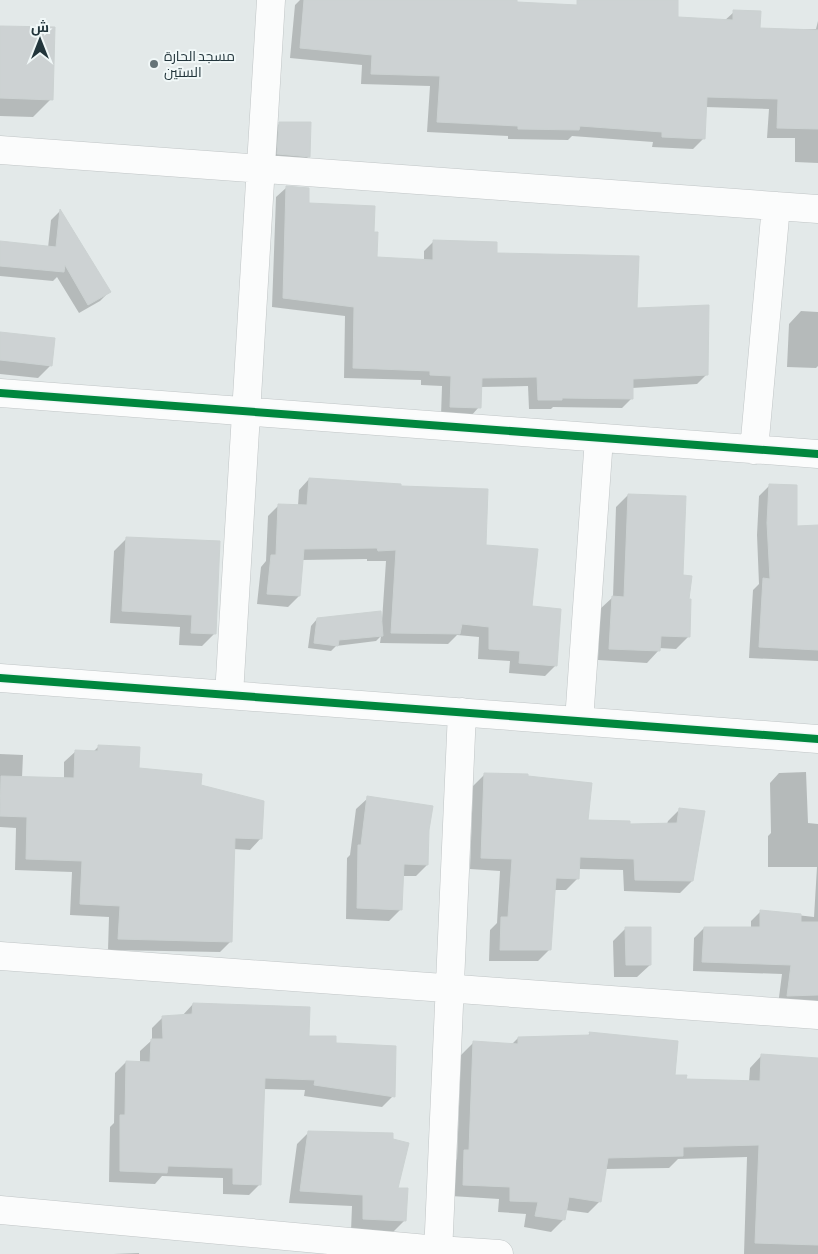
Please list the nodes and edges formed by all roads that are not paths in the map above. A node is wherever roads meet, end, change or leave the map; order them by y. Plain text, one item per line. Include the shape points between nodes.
1 (271, 0) edge
2 (0, 150) edge
3 (261, 168) junction
4 (776, 206) junction
5 (818, 209) edge
6 (0, 393) edge
7 (246, 411) junction
8 (600, 438) junction
9 (754, 450) junction
10 (818, 454) edge
11 (0, 678) edge
12 (229, 695) junction
13 (462, 712) junction
14 (580, 721) junction
15 (818, 739) edge
16 (0, 956) edge
17 (450, 989) junction
18 (818, 1015) edge
19 (0, 1210) edge
20 (438, 1252) edge
21 (499, 1254) edge

1 - 3 street
2 - 3 street
3 - 4 street
3 - 7 street
4 - 5 street
4 - 9 street
6 - 7 street
7 - 8 street
7 - 12 street
8 - 9 street
8 - 14 street
9 - 10 street
11 - 12 street
12 - 13 street
13 - 14 street
13 - 17 street
14 - 15 street
16 - 17 street
17 - 18 street
17 - 20 street
19 - 20 street
20 - 21 street

